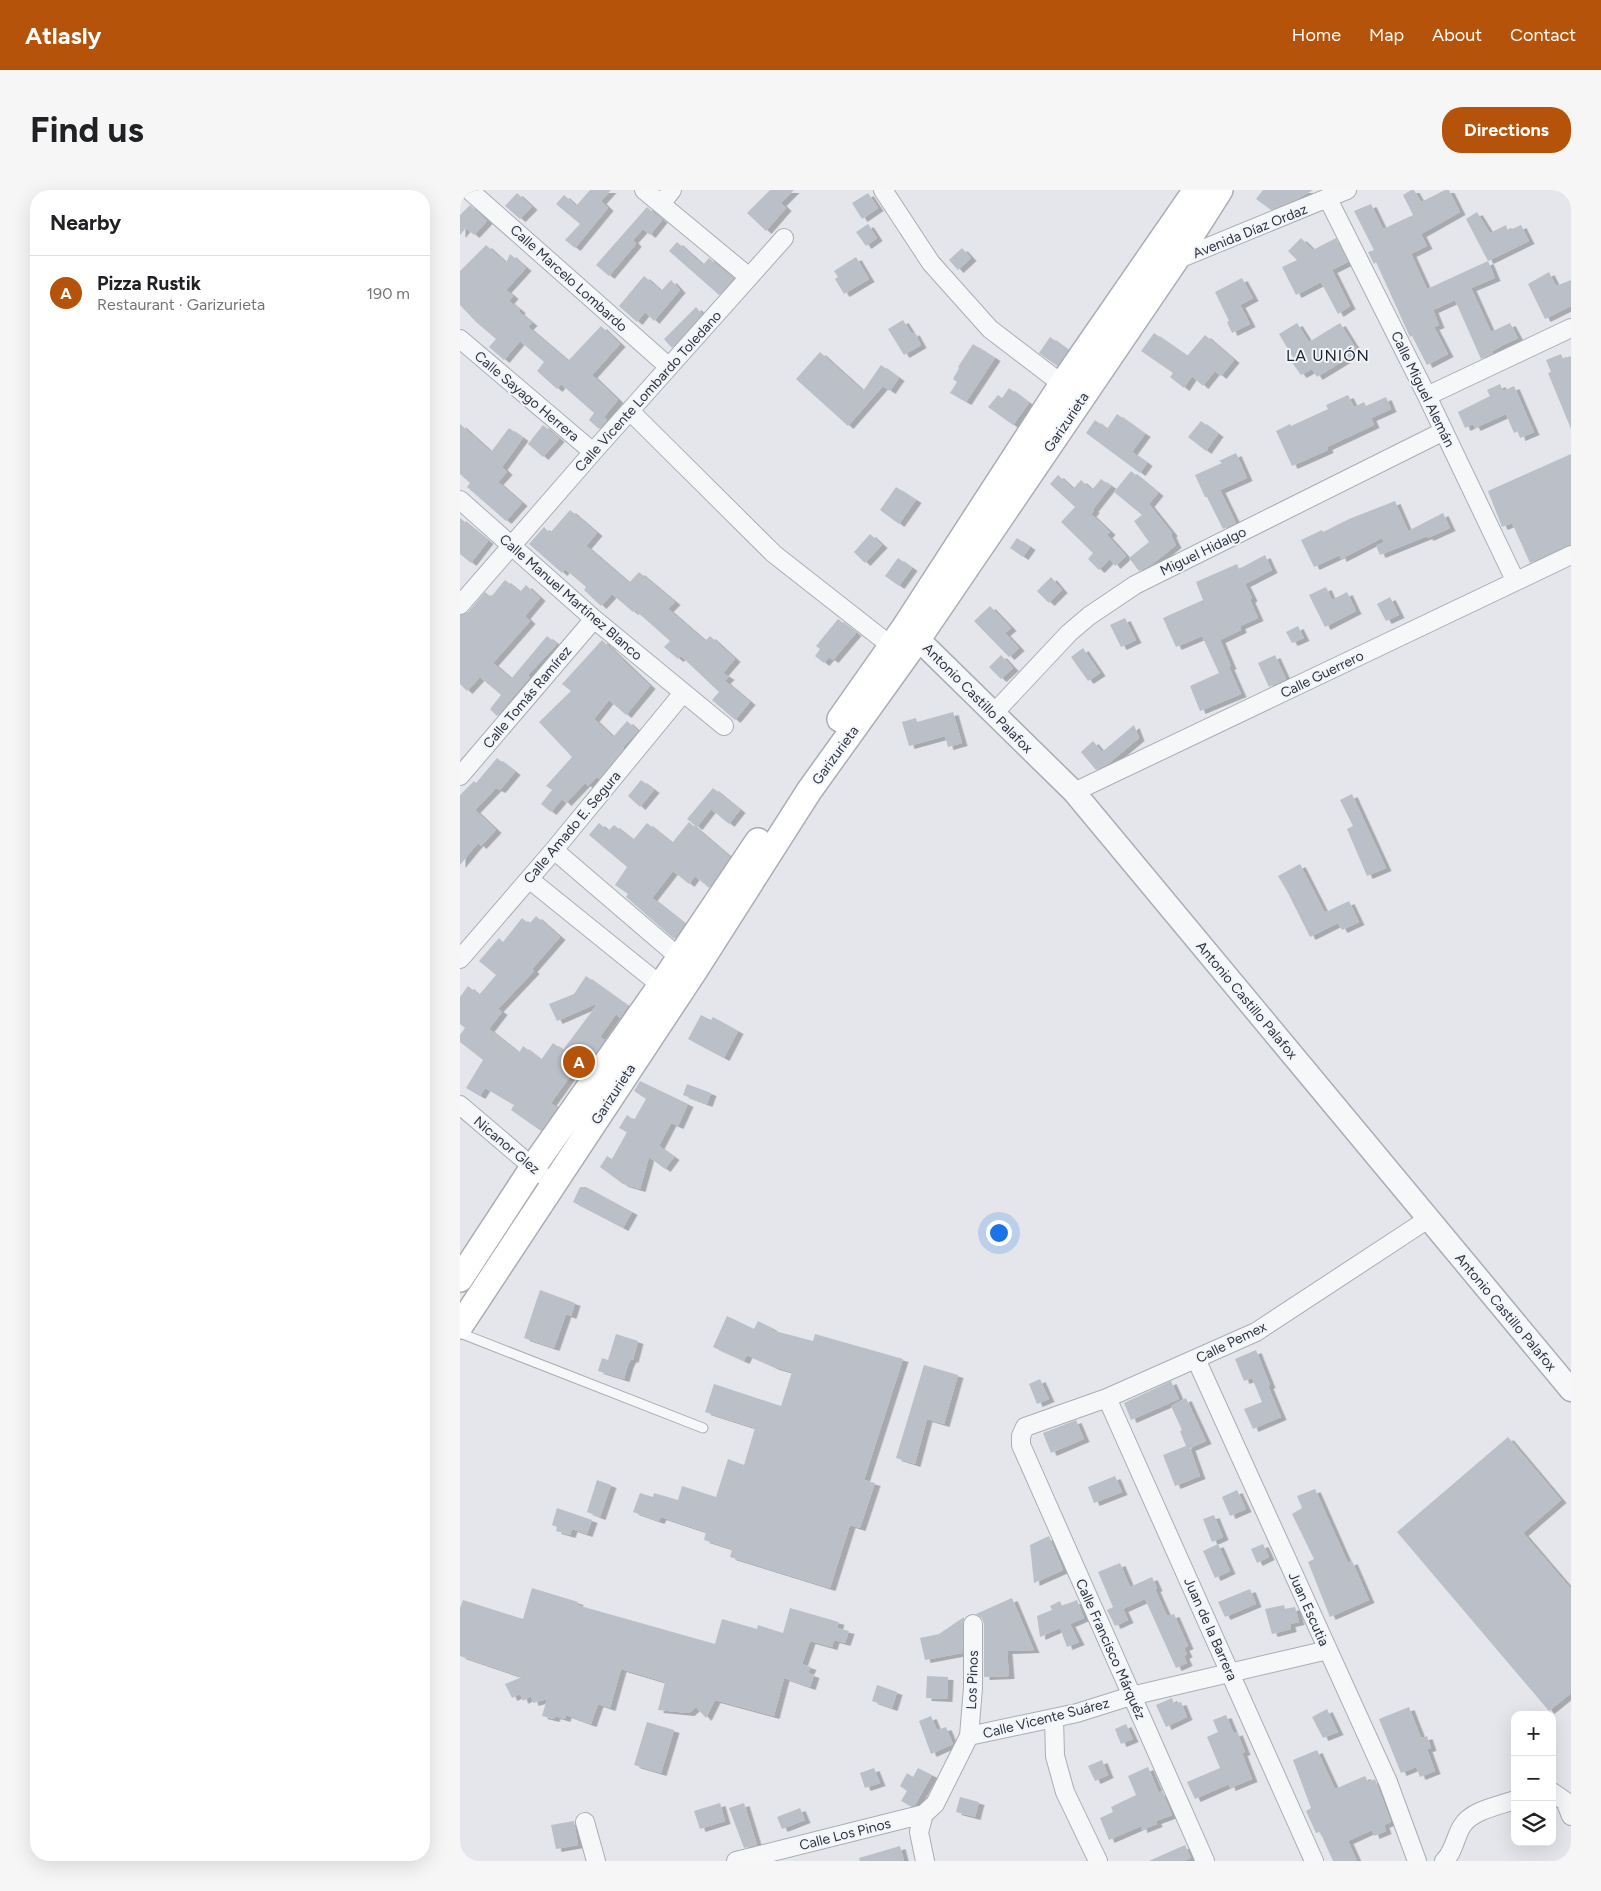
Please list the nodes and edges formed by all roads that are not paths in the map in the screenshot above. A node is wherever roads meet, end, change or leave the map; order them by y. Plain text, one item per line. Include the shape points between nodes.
1 (470, 190) edge
2 (644, 190) edge
3 (672, 190) edge
4 (883, 190) edge
5 (1196, 190) edge
6 (1220, 190) edge
7 (1346, 190) edge
8 (1328, 199) junction
9 (661, 204) junction
10 (784, 238) dead end
11 (1164, 257) junction
12 (750, 277) junction
13 (1571, 328) edge
14 (460, 339) edge
15 (669, 367) junction
16 (1062, 384) junction
17 (1426, 396) junction
18 (630, 411) junction
19 (1444, 431) junction
20 (593, 452) junction
21 (460, 500) edge
22 (512, 545) junction
23 (1571, 555) edge
24 (1515, 580) junction
25 (460, 605) edge
26 (594, 619) junction
27 (904, 643) junction
28 (683, 693) junction
29 (993, 714) junction
30 (724, 726) dead end
31 (460, 776) edge
32 (1074, 792) junction
33 (554, 850) junction
34 (529, 879) junction
35 (460, 959) edge
36 (687, 964) junction
37 (668, 992) junction
38 (460, 1105) edge
39 (533, 1167) junction
40 (554, 1185) junction
41 (1428, 1218) junction
42 (460, 1279) edge
43 (460, 1326) edge
44 (460, 1333) edge
45 (1196, 1358) junction
46 (1571, 1390) edge
47 (1107, 1398) junction
48 (702, 1428) dead end
49 (1021, 1436) joint
50 (974, 1624) dead end
51 (1328, 1650) junction
52 (1231, 1674) junction
53 (1131, 1696) junction
54 (1054, 1718) junction
55 (969, 1736) junction
56 (1556, 1795) edge
57 (1512, 1801) edge
58 (924, 1814) junction
59 (1571, 1816) edge
60 (585, 1822) dead end
61 (596, 1861) edge
62 (736, 1861) edge
63 (924, 1861) edge
64 (1098, 1861) edge
65 (1205, 1861) edge
66 (1314, 1861) edge
67 (1417, 1861) edge
68 (1444, 1861) edge

1 - 15 street, Calle Marcelo Lombardo
2 - 9 street
3 - 9 street
4 - 16 street via 932,263 990,329
5 - 11 main road, Garizurieta
6 - 11 main road, Garizurieta
7 - 8 street, Avenida Díaz Ordaz
8 - 11 street, Avenida Díaz Ordaz
8 - 17 street, Calle Miguel Alemán
9 - 12 street
10 - 12 street, Calle Vicente Lombardo Toledano
11 - 16 main road, Garizurieta
11 - 27 main road, Garizurieta
12 - 15 street, Calle Vicente Lombardo Toledano
13 - 17 street
14 - 20 street, Calle Sayago Herrera
15 - 18 street, Calle Vicente Lombardo Toledano
16 - 27 main road, Garizurieta
17 - 19 street, Calle Miguel Alemán
18 - 20 street, Calle Vicente Lombardo Toledano
18 - 27 street via 774,554
19 - 24 street, Calle Miguel Alemán
19 - 29 street, Miguel Hidalgo via 1135,585 1069,633
20 - 22 street, Calle Vicente Lombardo Toledano
21 - 22 street, Calle Manuel Martínez Blanco
22 - 25 street, Calle Vicente Lombardo Toledano
22 - 26 street, Calle Manuel Martínez Blanco
23 - 24 street, Calle Guerrero
24 - 32 street, Calle Guerrero
26 - 28 street, Calle Manuel Martínez Blanco
26 - 31 street, Calle Tomás Ramírez
27 - 29 street, Antonio Castillo Palafox
27 - 36 main road, Garizurieta via 809,791
28 - 30 street, Calle Manuel Martínez Blanco
28 - 33 street, Calle Amado E. Segura
29 - 32 street, Antonio Castillo Palafox
32 - 41 street, Antonio Castillo Palafox
33 - 34 street, Calle Amado E. Segura
33 - 36 street
34 - 35 street, Calle Amado E. Segura
34 - 37 street
36 - 37 main road, Garizurieta
37 - 39 main road, Garizurieta
37 - 40 main road, Garizurieta
38 - 39 street, Nicanor Glez
39 - 40 street, Nicanor Glez
39 - 42 main road, Garizurieta
40 - 43 main road, Garizurieta
41 - 45 street, Calle Pemex via 1256,1332
41 - 46 street, Antonio Castillo Palafox
44 - 48 lane
45 - 47 street, Calle Pemex
45 - 51 street, Juan Escutia
47 - 49 street, Calle Pemex via 1025,1428
47 - 52 street, Juan de la Barrera
49 - 53 street, Calle Francisco Márquéz via 1021,1445
50 - 55 street, Los Pinos
51 - 52 street, Calle Vicente Suárez
51 - 67 street, Juan Escutia via 1388,1782
52 - 53 street, Calle Vicente Suárez
52 - 66 street, Juan de la Barrera
53 - 54 street, Calle Vicente Suárez
53 - 65 street, Calle Francisco Márquéz
54 - 55 street, Calle Vicente Suárez
54 - 64 street via 1055,1756 1066,1792
55 - 58 street, Los Pinos via 935,1804
56 - 59 street via 1565,1801
57 - 68 street via 1470,1817
58 - 62 street, Calle Los Pinos
58 - 63 street via 919,1832
60 - 61 street

